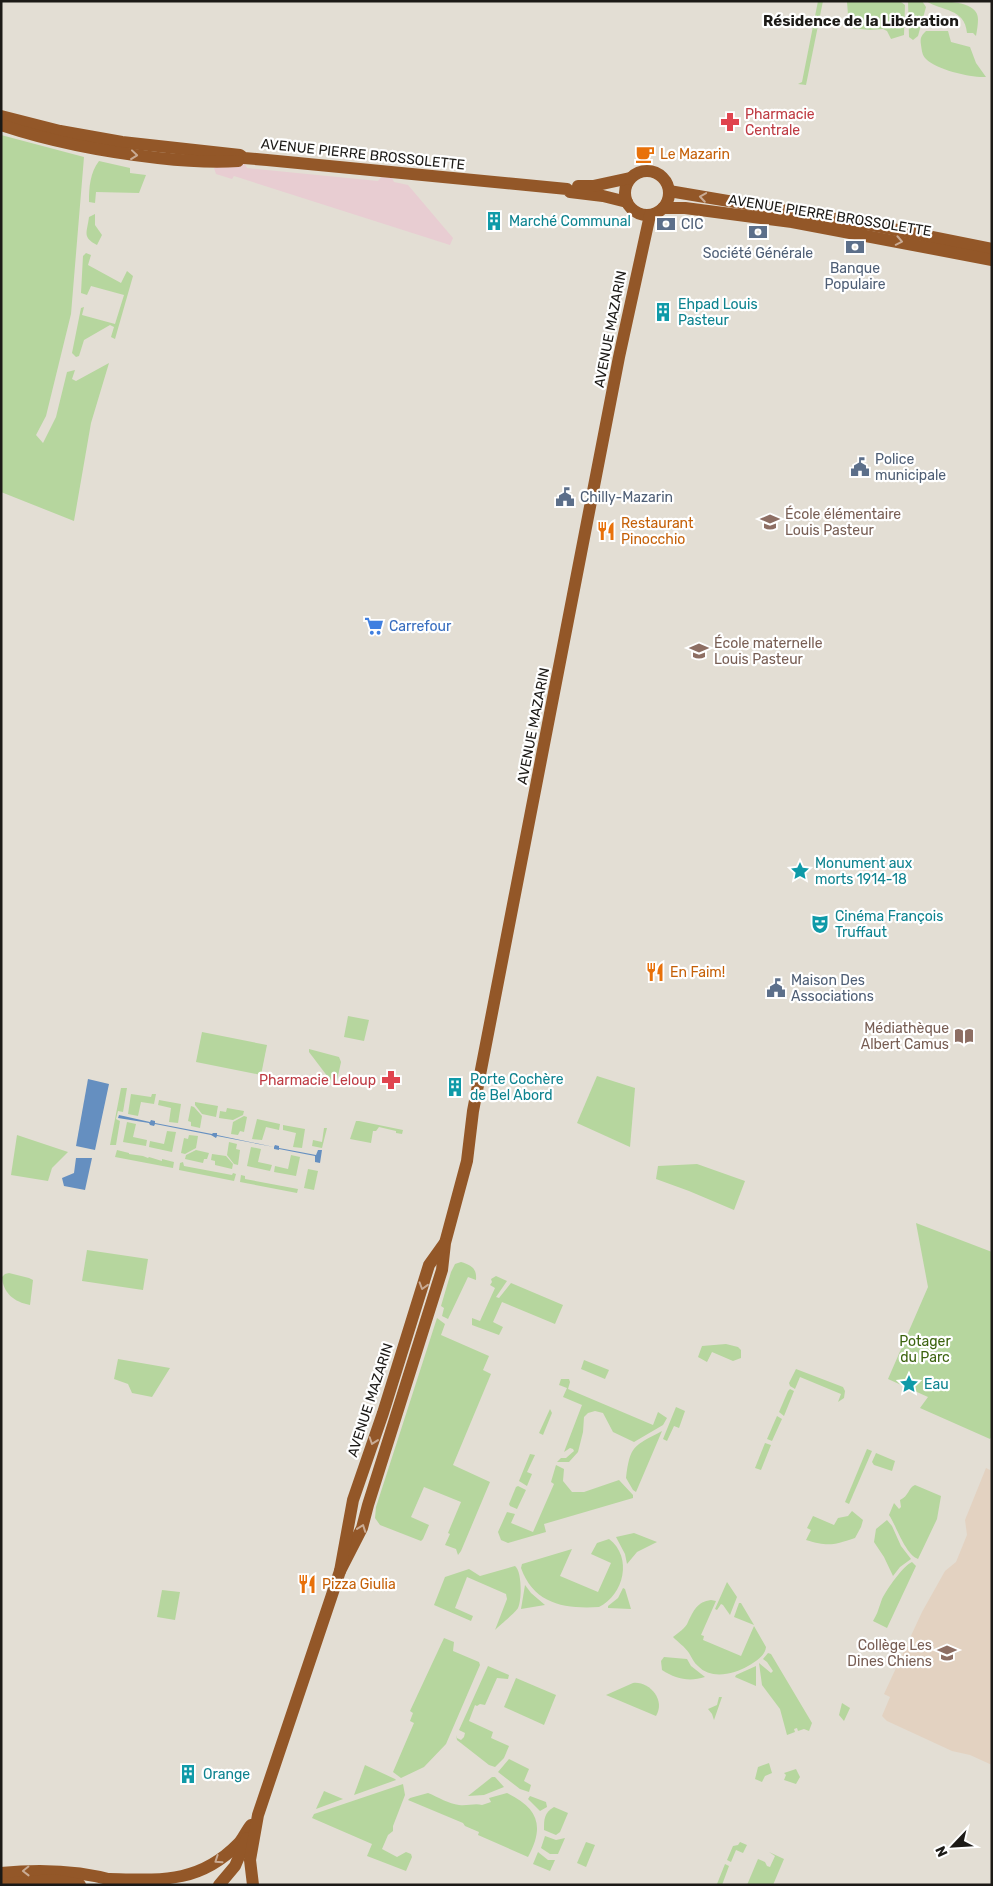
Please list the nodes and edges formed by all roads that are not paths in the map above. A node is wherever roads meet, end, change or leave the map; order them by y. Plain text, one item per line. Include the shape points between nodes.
1 (1, 116) edge
2 (1, 125) edge
3 (18, 130) junction
4 (60, 131) junction
5 (122, 142) junction
6 (92, 148) junction
7 (206, 157) junction
8 (630, 178) junction
9 (567, 189) junction
10 (669, 191) junction
11 (627, 202) junction
12 (741, 204) junction
13 (663, 208) junction
14 (724, 212) junction
15 (650, 214) junction
16 (992, 249) edge
17 (992, 260) edge
18 (255, 1820) junction
19 (1, 1873) edge
20 (109, 1879) junction
21 (1, 1884) edge
22 (80, 1885) edge
23 (130, 1885) edge
24 (220, 1885) edge
25 (253, 1885) edge

1 - 4 main road
2 - 3 main road
3 - 4 main road via 26,128 56,134
3 - 6 main road
4 - 5 main road
5 - 6 main road via 96,144
5 - 7 main road, AVENUE PIERRE BROSSOLETTE
6 -> 7 main road via 136,156
7 - 9 main road, AVENUE PIERRE BROSSOLETTE via 240,155 244,158
8 - 9 main road, AVENUE PIERRE BROSSOLETTE
8 - 10 main road via 636,173 652,171 663,177
8 - 11 main road via 624,194
9 - 11 main road, AVENUE PIERRE BROSSOLETTE
12 -> 10 main road, AVENUE PIERRE BROSSOLETTE
10 - 13 main road
11 - 15 main road via 632,210
12 - 14 main road via 736,210
12 - 16 main road, AVENUE PIERRE BROSSOLETTE
13 - 14 main road, AVENUE PIERRE BROSSOLETTE
13 - 15 main road
14 -> 17 main road, AVENUE PIERRE BROSSOLETTE via 852,232
15 - 18 main road, AVENUE MAZARIN via 619,357 473,1111 467,1161 445,1243 429,1266 353,1500 340,1571
18 -> 20 main road via 239,1843 200,1871 158,1880
18 - 24 main road, AVENUE MAZARIN via 238,1861
18 - 25 main road, AVENUE MAZARIN via 250,1860
20 -> 19 main road via 73,1872
20 - 23 main road
21 - 22 main road via 54,1880

